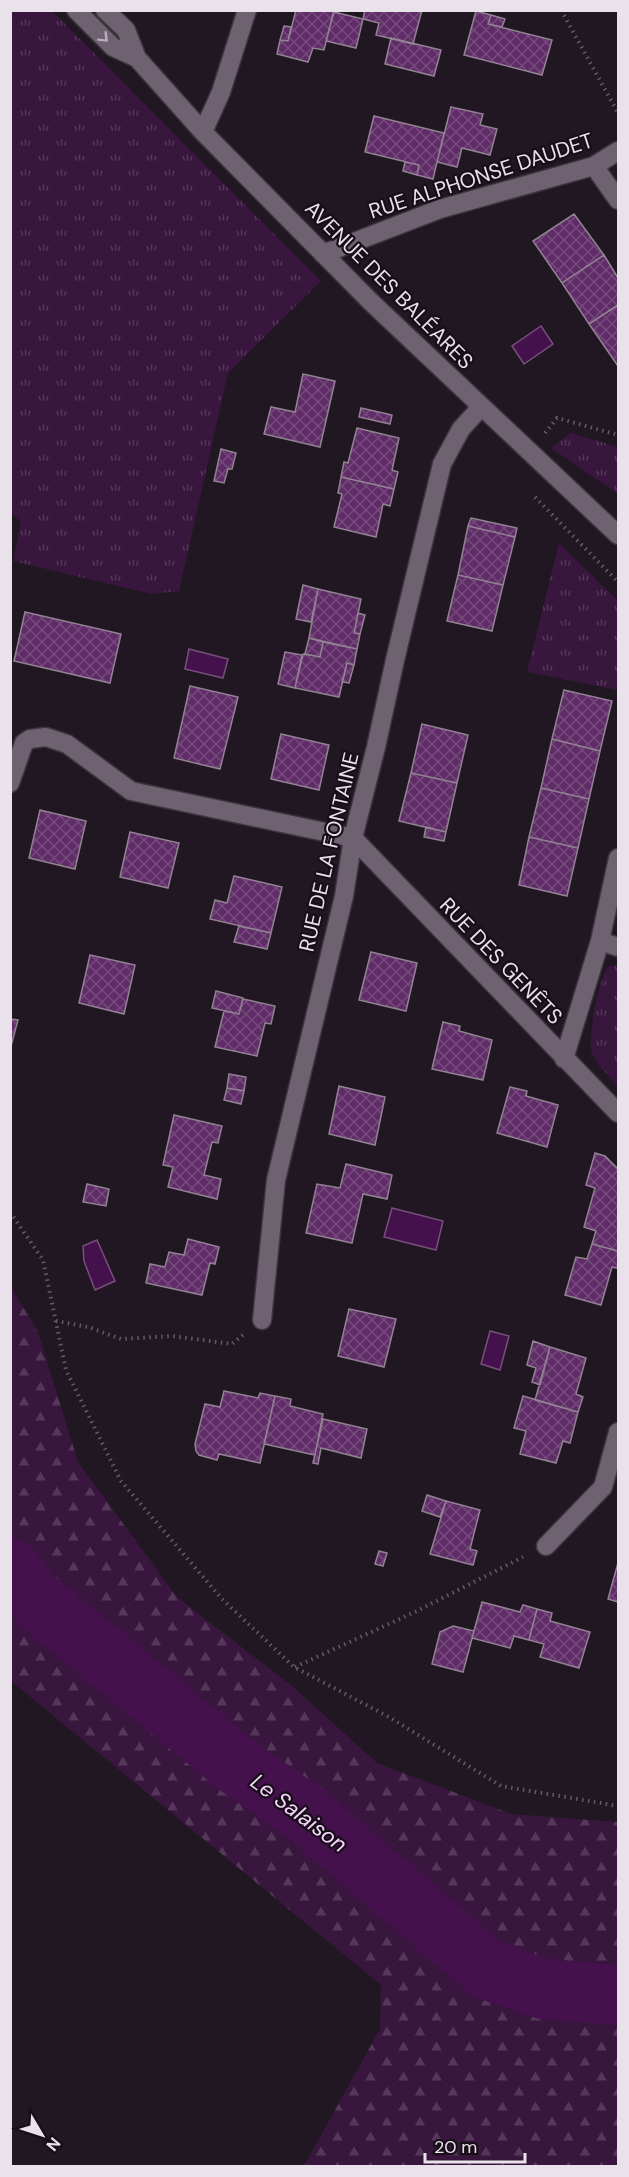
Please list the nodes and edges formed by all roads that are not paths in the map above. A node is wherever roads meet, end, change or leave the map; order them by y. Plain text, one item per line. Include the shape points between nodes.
1 (76, 10) edge
2 (105, 10) edge
3 (247, 10) edge
4 (137, 58) junction
5 (203, 132) junction
6 (618, 152) edge
7 (594, 166) junction
8 (618, 200) edge
9 (323, 254) junction
10 (481, 407) junction
11 (618, 535) edge
12 (10, 783) edge
13 (352, 838) junction
14 (618, 858) edge
15 (600, 941) junction
16 (618, 947) edge
17 (564, 1059) junction
18 (618, 1113) edge
19 (262, 1320) road end
20 (618, 1432) edge
21 (546, 1546) road end

1 -> 4 street, AVENUE DES BALÉARES via 113,48
2 - 4 street, AVENUE DES BALÉARES via 126,30
3 - 5 street via 221,92
4 - 5 street, AVENUE DES BALÉARES
5 - 9 street, AVENUE DES BALÉARES
6 - 7 street, RUE ALPHONSE DAUDET
7 - 8 street
7 - 9 street, RUE ALPHONSE DAUDET via 440,209
9 - 10 street, AVENUE DES BALÉARES
10 - 11 street, AVENUE DES BALÉARES
10 - 13 street, RUE DE LA FONTAINE via 461,429 442,464
12 - 13 street via 24,743 46,736 67,744 131,791
13 - 17 street, RUE DES GENÊTS
13 - 19 street, RUE DE LA FONTAINE via 344,896 276,1180
14 - 15 street
15 - 16 street
15 - 17 street
17 - 18 street, RUE DES GENÊTS
20 - 21 street via 603,1486

